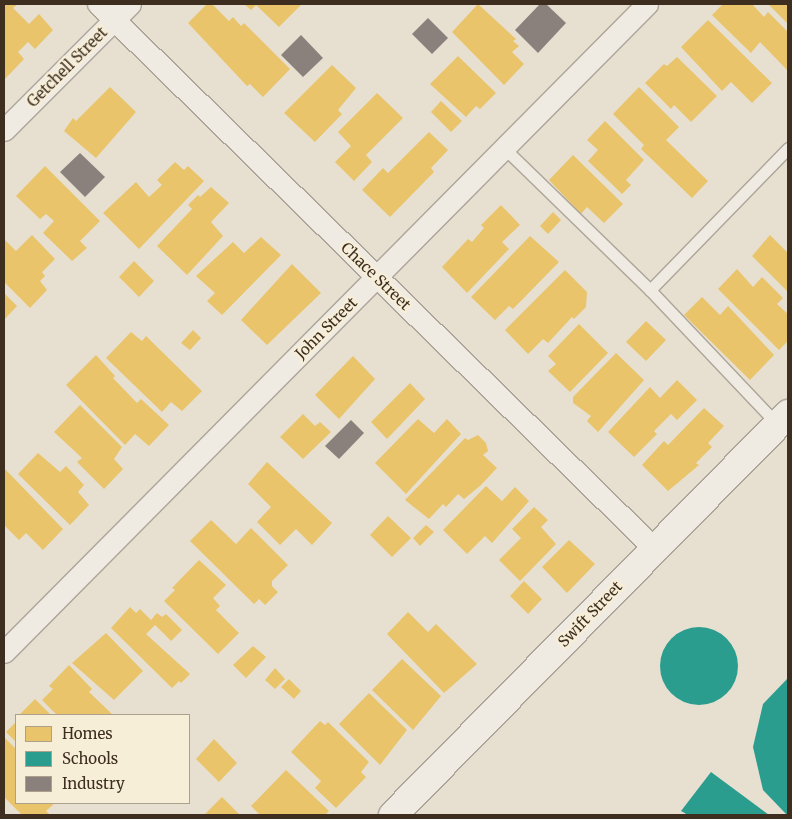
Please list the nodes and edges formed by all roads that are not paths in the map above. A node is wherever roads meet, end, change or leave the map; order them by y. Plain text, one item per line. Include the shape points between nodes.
1 (98, 4) edge
2 (130, 4) edge
3 (647, 4) edge
4 (114, 20) junction
5 (4, 130) edge
6 (504, 148) junction
7 (788, 148) edge
8 (376, 277) junction
9 (650, 290) junction
10 (783, 420) edge
11 (655, 549) junction
12 (4, 652) edge
13 (393, 815) edge

1 - 4 street, Chace Street
2 - 4 street, Getchell Street
3 - 6 street, John Street
4 - 5 street, Getchell Street
4 - 8 street, Chace Street
6 - 8 street, John Street
6 - 9 lane
7 - 9 lane
8 - 11 street, Chace Street
8 - 12 street, John Street
9 - 10 lane
10 - 11 street, Swift Street
11 - 13 street, Swift Street

